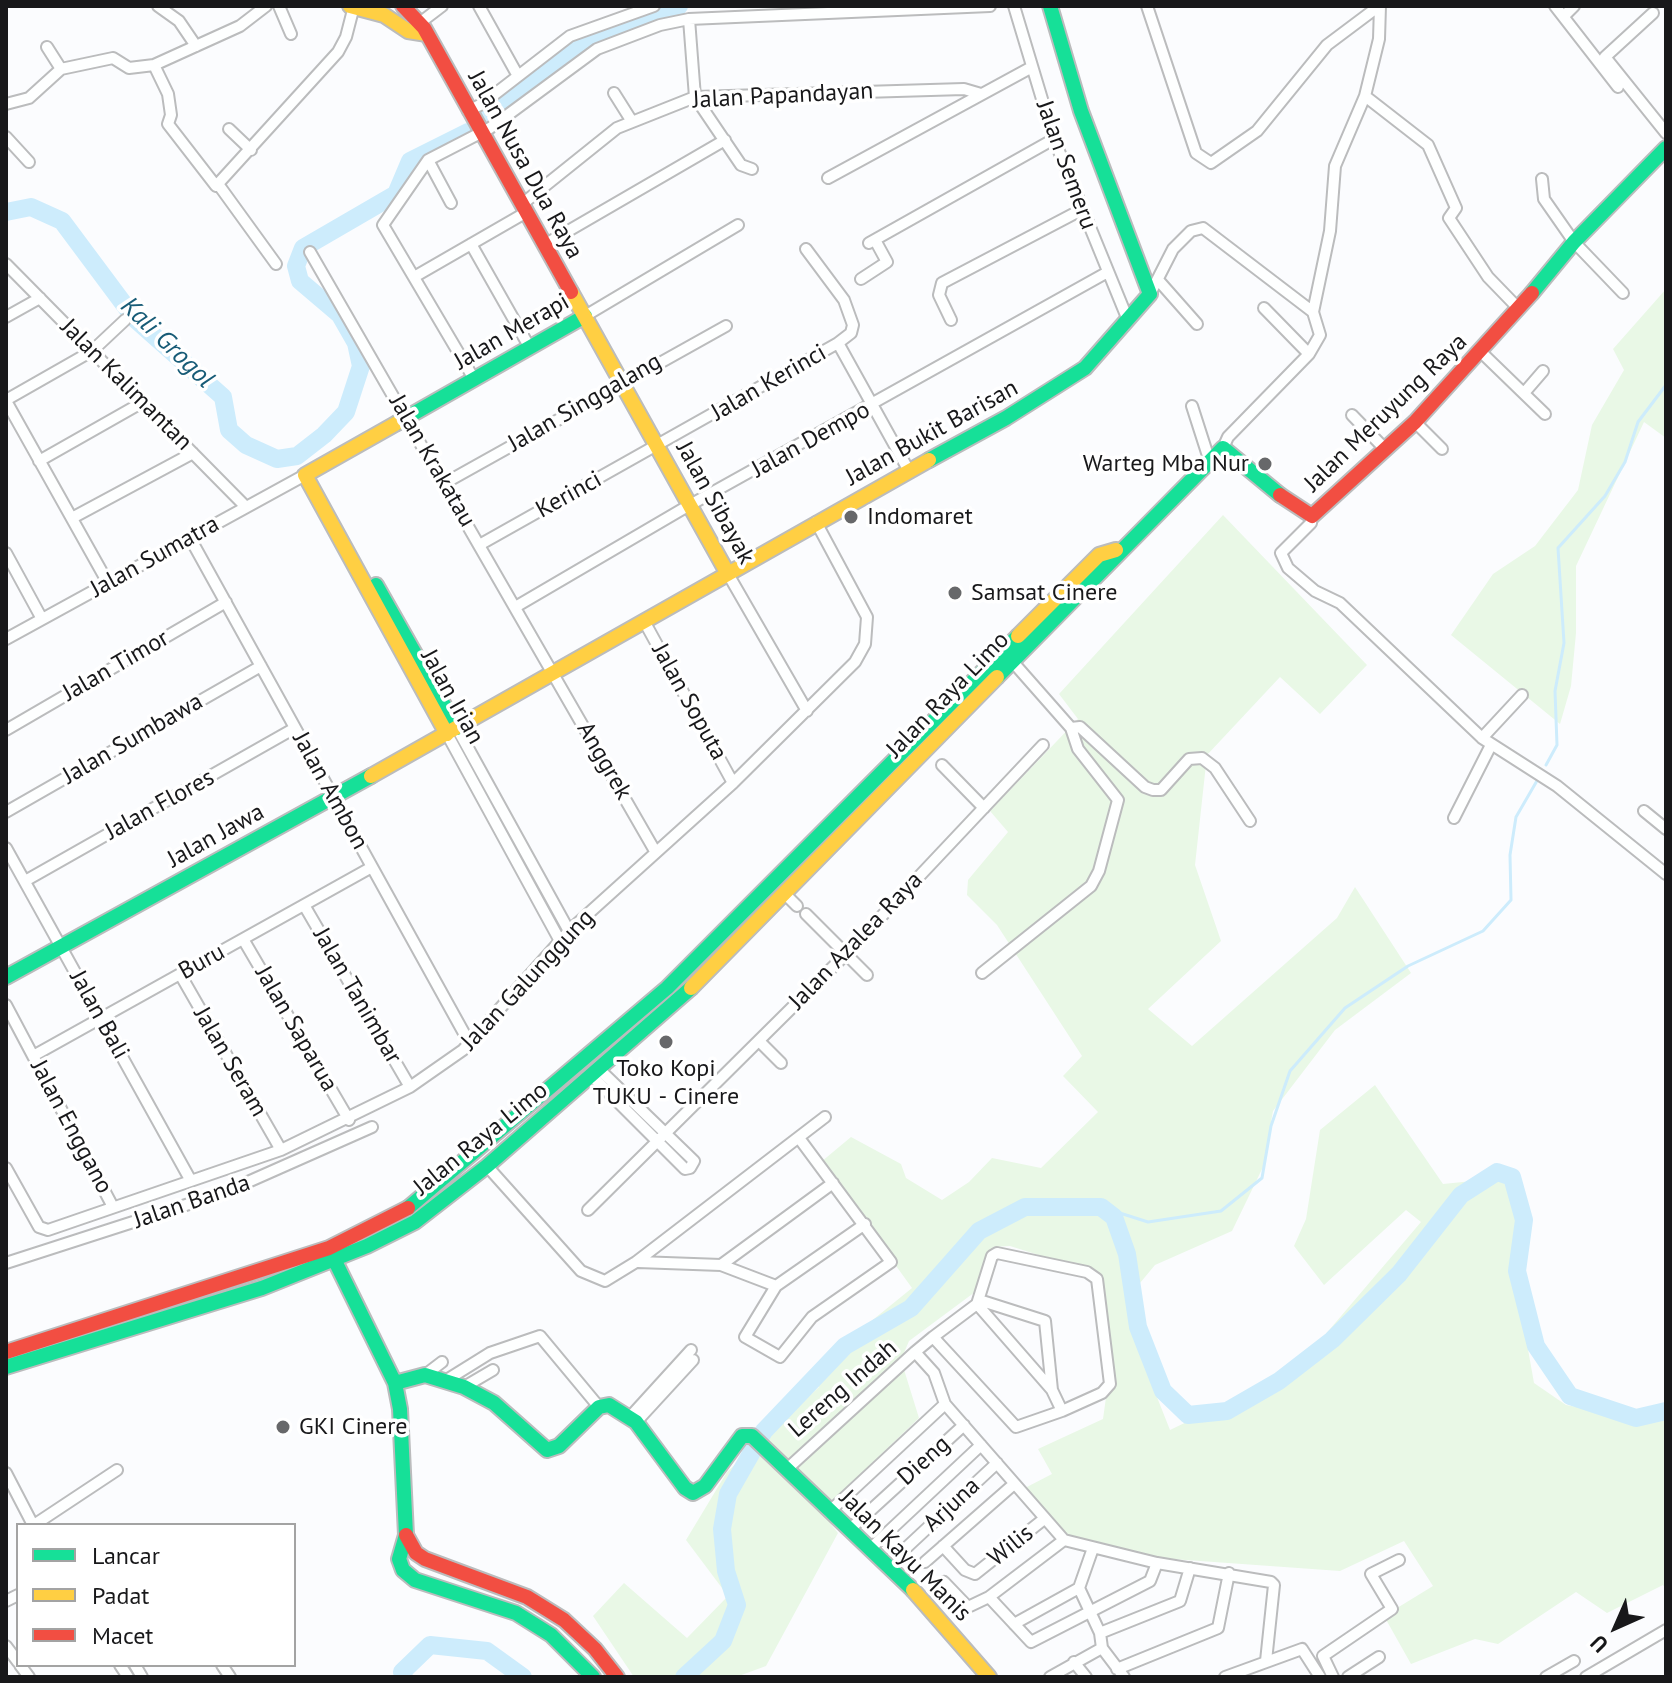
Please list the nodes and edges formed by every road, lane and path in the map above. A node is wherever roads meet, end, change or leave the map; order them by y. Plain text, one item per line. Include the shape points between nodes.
1 (158, 6) edge
2 (266, 6) edge
3 (279, 6) edge
4 (352, 6) edge
5 (403, 6) edge
6 (442, 6) edge
7 (479, 6) edge
8 (654, 6) edge
9 (990, 6) edge
10 (1014, 6) edge
11 (1050, 6) edge
12 (1147, 6) edge
13 (1379, 6) edge
14 (1555, 6) edge
15 (1574, 6) edge
16 (1653, 13) dead end
17 (1564, 16) junction
18 (689, 19) junction
19 (424, 28) junction
20 (291, 34) dead end
21 (196, 46) junction
22 (47, 47) dead end
23 (154, 65) junction
24 (1032, 67) junction
25 (61, 69) junction
26 (518, 76) junction
27 (1618, 87) dead end
28 (614, 93) dead end
29 (981, 94) junction
30 (1365, 96) junction
31 (695, 97) junction
32 (6, 104) edge
33 (468, 111) junction
34 (631, 120) junction
35 (229, 129) dead end
36 (1666, 133) edge
37 (481, 134) junction
38 (6, 137) edge
39 (1054, 139) junction
40 (725, 140) junction
41 (1666, 148) edge
42 (251, 150) junction
43 (428, 160) junction
44 (29, 162) dead end
45 (752, 169) dead end
46 (828, 178) dead end
47 (1542, 179) dead end
48 (218, 184) junction
49 (451, 203) dead end
50 (523, 209) junction
51 (1081, 210) junction
52 (738, 225) dead end
53 (1574, 242) junction
54 (471, 244) junction
55 (544, 245) junction
56 (806, 249) dead end
57 (310, 252) dead end
58 (6, 264) edge
59 (276, 264) dead end
60 (1106, 273) junction
61 (414, 277) junction
62 (861, 279) dead end
63 (1159, 281) junction
64 (1623, 293) dead end
65 (1150, 294) junction
66 (40, 298) junction
67 (1264, 308) dead end
68 (1519, 309) junction
69 (1313, 312) junction
70 (585, 316) junction
71 (6, 317) edge
72 (125, 320) dead end
73 (951, 320) dead end
74 (1128, 320) junction
75 (1197, 324) dead end
76 (726, 326) dead end
77 (838, 343) junction
78 (530, 348) junction
79 (92, 351) junction
80 (1481, 352) junction
81 (1309, 354) junction
82 (1543, 371) dead end
83 (474, 379) junction
84 (622, 381) junction
85 (1524, 393) junction
86 (6, 401) edge
87 (143, 402) junction
88 (873, 406) junction
89 (1192, 406) dead end
90 (1545, 414) dead end
91 (1352, 415) dead end
92 (407, 417) junction
93 (1415, 422) junction
94 (658, 445) junction
95 (1223, 448) junction
96 (1385, 449) junction
97 (1442, 449) dead end
98 (193, 453) junction
99 (1209, 459) junction
100 (39, 461) junction
101 (909, 471) junction
102 (308, 473) junction
103 (445, 483) junction
104 (691, 505) junction
105 (246, 507) junction
106 (1312, 516) junction
107 (72, 518) junction
108 (816, 522) junction
109 (190, 538) junction
110 (481, 544) junction
111 (1116, 550) junction
112 (6, 553) edge
113 (728, 574) junction
114 (108, 583) junction
115 (226, 602) junction
116 (517, 606) junction
117 (42, 619) junction
118 (644, 621) junction
119 (6, 639) edge
120 (1012, 661) junction
121 (261, 666) junction
122 (553, 672) junction
123 (986, 678) junction
124 (1522, 695) dead end
125 (807, 711) junction
126 (295, 728) junction
127 (1071, 728) junction
128 (6, 730) edge
129 (452, 731) junction
130 (1486, 741) junction
131 (1043, 745) dead end
132 (942, 765) dead end
133 (733, 783) junction
134 (333, 797) junction
135 (984, 808) junction
136 (1644, 811) dead end
137 (6, 812) edge
138 (1454, 818) dead end
139 (1250, 821) dead end
140 (1666, 829) edge
141 (6, 848) edge
142 (655, 851) junction
143 (791, 865) junction
144 (372, 867) junction
145 (1666, 874) edge
146 (802, 876) junction
147 (25, 881) junction
148 (785, 894) junction
149 (304, 905) junction
150 (569, 931) junction
151 (243, 939) junction
152 (560, 941) junction
153 (61, 947) junction
154 (846, 954) junction
155 (982, 973) dead end
156 (180, 974) junction
157 (867, 975) dead end
158 (6, 977) edge
159 (6, 1005) edge
160 (101, 1018) junction
161 (759, 1041) junction
162 (470, 1044) junction
163 (33, 1056) junction
164 (781, 1063) dead end
165 (596, 1073) junction
166 (410, 1087) junction
167 (825, 1117) dead end
168 (349, 1120) junction
169 (372, 1127) dead end
170 (663, 1138) junction
171 (799, 1138) junction
172 (281, 1150) junction
173 (487, 1166) junction
174 (6, 1168) edge
175 (191, 1181) junction
176 (833, 1183) junction
177 (113, 1207) junction
178 (588, 1210) dead end
179 (865, 1224) junction
180 (331, 1254) junction
181 (636, 1262) junction
182 (6, 1263) edge
183 (721, 1265) junction
184 (776, 1286) junction
185 (978, 1302) junction
186 (933, 1337) junction
187 (6, 1352) edge
188 (915, 1352) junction
189 (692, 1355) dead end
190 (442, 1362) dead end
191 (6, 1367) edge
192 (493, 1370) dead end
193 (425, 1375) junction
194 (445, 1381) junction
195 (395, 1383) junction
196 (464, 1387) junction
197 (1052, 1390) junction
198 (945, 1404) junction
199 (599, 1407) junction
200 (1062, 1411) junction
201 (633, 1420) junction
202 (964, 1425) junction
203 (981, 1445) junction
204 (997, 1463) junction
205 (787, 1469) junction
206 (117, 1470) dead end
207 (6, 1473) edge
208 (1014, 1484) junction
209 (829, 1512) junction
210 (1044, 1519) junction
211 (32, 1523) edge
212 (36, 1523) edge
213 (849, 1530) junction
214 (406, 1535) junction
215 (1064, 1540) junction
216 (943, 1546) junction
217 (907, 1547) dead end
218 (1093, 1548) junction
219 (870, 1549) junction
220 (1399, 1560) dead end
221 (925, 1562) dead end
222 (1157, 1563) junction
223 (1190, 1568) junction
224 (1229, 1573) junction
225 (935, 1588) dead end
226 (1079, 1588) junction
227 (989, 1597) junction
228 (1092, 1613) junction
229 (1014, 1624) junction
230 (1666, 1630) edge
231 (1100, 1633) junction
232 (1102, 1648) junction
233 (1379, 1657) dead end
234 (1266, 1661) junction
235 (1574, 1661) dead end
236 (1074, 1662) junction
237 (1121, 1673) edge
238 (593, 1677) edge
239 (617, 1677) edge
240 (989, 1677) edge
241 (1050, 1677) edge
242 (1086, 1677) edge
243 (1225, 1677) edge
244 (1320, 1677) edge
245 (1333, 1677) edge
246 (1348, 1677) edge
247 (1546, 1677) edge
248 (1586, 1677) edge

1 - 21 street via 179,21
2 - 21 street via 240,26
3 - 20 street
4 - 19 street via 384,15 411,32
4 - 42 street via 338,52
5 - 19 street, Jalan Nusa Dua Raya
6 - 19 street
7 - 26 street
8 - 26 street via 570,36
9 - 18 street
10 - 24 street, Jalan Semeru
11 - 65 street via 1081,111
12 - 13 street via 1196,153 1211,163 1257,131 1327,45
13 - 30 street via 1379,39
14 - 17 street
15 - 17 street
16 - 36 street via 1605,57
17 - 27 street
18 - 31 street
18 - 37 street via 597,49
19 - 33 street, Jalan Nusa Dua Raya
21 - 23 street
22 - 25 street
23 - 25 street via 129,68 113,58
23 - 48 street via 168,94 168,124 210,183
24 - 29 street
24 - 39 street, Jalan Semeru
25 - 32 street via 29,98
26 - 33 street
28 - 34 street
29 - 31 street, Jalan Papandayan via 964,89
29 - 46 street
30 - 68 street via 1428,145 1456,208 1449,218 1488,277
30 - 69 street via 1335,166 1330,231
31 - 34 street, Jalan Papandayan
31 - 40 street
33 - 37 street, Jalan Nusa Dua Raya
34 - 50 street, Jalan Papandayan via 584,153
35 - 42 street
37 - 43 street
37 - 50 street, Jalan Nusa Dua Raya
38 - 44 street
39 - 51 street, Jalan Semeru
39 - 62 street via 872,242 887,262
40 - 45 street via 741,165
40 - 55 street
41 - 53 street, Jalan Meruyung Raya
42 - 48 street
43 - 49 street
43 - 61 street via 383,223
47 - 53 street via 1544,199
48 - 59 street
50 - 54 street, Jalan Papandayan
50 - 55 street, Jalan Nusa Dua Raya
51 - 60 street, Jalan Semeru
51 - 73 street via 942,283 939,295
52 - 70 street, Jalan Merapi
53 - 64 street
53 - 68 street, Jalan Meruyung Raya
54 - 61 street, Jalan Papandayan
54 - 78 street
55 - 70 street, Jalan Nusa Dua Raya
56 - 77 street via 839,292 851,318 851,333
57 - 92 street, Jalan Krakatau
58 - 66 street, Jalan Kalimantan
60 - 74 street, Jalan Semeru
60 - 88 street, Jalan Dempo
61 - 83 street
63 - 65 street
63 - 69 street via 1173,249 1191,231 1203,228
63 - 75 street
65 - 74 street, Jalan Bukit Barisan
66 - 71 street
66 - 79 street, Jalan Kalimantan
67 - 81 street
68 - 80 street, Jalan Meruyung Raya
69 - 81 street via 1320,335
70 - 78 street, Jalan Merapi
70 - 84 street, Jalan Sibayak
72 - 79 street
74 - 101 street, Jalan Bukit Barisan via 1072,378
76 - 84 street, Jalan Singgalang
77 - 88 street
77 - 94 street, Jalan Kerinci
78 - 83 street, Jalan Merapi
79 - 86 street
79 - 87 street, Jalan Kalimantan
80 - 85 street
80 - 93 street, Jalan Meruyung Raya
81 - 95 street
82 - 85 street
83 - 92 street, Jalan Merapi
84 - 94 street, Jalan Sibayak
84 - 103 street, Jalan Singgalang
85 - 90 street
86 - 100 street
87 - 98 street, Jalan Kalimantan
87 - 100 street
88 - 101 street
88 - 104 street, Jalan Dempo
89 - 99 street
91 - 96 street
92 - 102 street, Jalan Merapi
92 - 103 street, Jalan Krakatau
93 - 96 street, Jalan Meruyung Raya
93 - 97 street
94 - 104 street, Jalan Sibayak
94 - 110 street, Kerinci
95 - 99 street
95 - 106 street, Jalan Meruyung Raya
96 - 106 street, Jalan Meruyung Raya
98 - 105 street, Jalan Kalimantan
98 - 107 street
99 - 111 street
100 - 107 street
101 - 108 street, Jalan Bukit Barisan
102 - 105 street, Jalan Sumatra
102 - 129 street, Jalan Irian
103 - 110 street, Jalan Krakatau
104 - 113 street, Jalan Sibayak
104 - 116 street, Jalan Dempo
105 - 109 street, Jalan Sumatra
106 - 130 street via 1281,553 1288,568 1315,591 1340,603
107 - 114 street
108 - 113 street, Jalan Bukit Barisan
108 - 125 street, Jalan Galunggung via 867,617 867,636 861,653
109 - 114 street, Jalan Sumatra
109 - 115 street, Jalan Ambon
110 - 116 street, Jalan Krakatau
111 - 120 street, Jalan Raya Limo
111 - 123 street, Jalan Raya Limo via 1099,555
112 - 117 street
113 - 118 street, Jalan Bukit Barisan
113 - 125 street, Jalan Sibayak
114 - 117 street, Jalan Sumatra
115 - 121 street, Jalan Ambon
115 - 128 street, Jalan Timor
116 - 122 street, Jalan Krakatau
117 - 119 street, Jalan Sumatra
118 - 122 street, Jalan Bukit Barisan
118 - 133 street, Jalan Soputa
120 - 123 street, Jalan Raya Limo
120 - 127 street
121 - 126 street, Jalan Ambon
121 - 137 street, Jalan Sumbawa
122 - 129 street, Jalan Bukit Barisan
122 - 142 street, Anggrek
123 - 143 street, Jalan Raya Limo
123 - 146 street, Jalan Raya Limo
124 - 130 street
125 - 133 street, Jalan Galunggung
126 - 134 street, Jalan Ambon
126 - 147 street, Jalan Flores
127 - 139 street via 1080,727 1153,790 1161,790 1189,759 1202,758 1215,768
127 - 155 street via 1078,749 1118,800 1099,871 1067,908
129 - 134 street, Jalan Jawa
129 - 150 street, Jalan Irian
129 - 152 street, Jalan Irian
130 - 138 street via 1480,773
130 - 145 street via 1557,786
131 - 135 street, Jalan Azalea Raya
132 - 135 street
133 - 142 street, Jalan Galunggung
134 - 144 street, Jalan Ambon
134 - 153 street, Jalan Jawa
135 - 154 street, Jalan Azalea Raya
136 - 140 street
141 - 147 street, Jalan Bali
142 - 150 street, Jalan Galunggung
143 - 146 street
143 - 180 street, Jalan Raya Limo via 667,988 410,1207
144 - 149 street, Buru
144 - 162 street, Jalan Ambon
146 - 148 street, Jalan Raya Limo
147 - 153 street, Jalan Bali
148 - 154 street
148 - 165 street, Jalan Raya Limo via 715,967
149 - 151 street, Buru
149 - 166 street, Jalan Tanimbar
150 - 152 street, Jalan Galunggung
151 - 156 street, Buru
151 - 168 street, Jalan Saparua
152 - 162 street, Jalan Galunggung
153 - 158 street, Jalan Jawa
153 - 160 street, Jalan Bali
154 - 157 street
154 - 161 street, Jalan Azalea Raya
156 - 160 street, Buru
156 - 172 street, Jalan Seram
159 - 163 street, Jalan Enggano
160 - 163 street, Buru
160 - 175 street, Jalan Bali
161 - 164 street
161 - 170 street, Jalan Azalea Raya
162 - 166 street, Jalan Galunggung
163 - 177 street, Jalan Enggano
165 - 170 street
165 - 173 street, Jalan Raya Limo
166 - 168 street, Jalan Galunggung
167 - 171 street
168 - 172 street, Jalan Galunggung
169 - 182 street, Jalan Banda via 223,1193
170 - 178 street, Jalan Azalea Raya
171 - 176 street
171 - 181 street
172 - 175 street, Jalan Galunggung
173 - 180 street, Jalan Raya Limo via 415,1222
173 - 181 street via 590,1277 608,1280
174 - 177 street, Jalan Galunggung via 39,1227 46,1230
175 - 177 street, Jalan Galunggung
176 - 179 street
176 - 183 street
179 - 184 street
179 - 184 street via 890,1258 889,1265 812,1317 780,1357 745,1337
180 - 187 street, Jalan Raya Limo
180 - 191 street, Jalan Raya Limo via 262,1288
180 - 195 street
181 - 183 street
183 - 184 street
185 - 186 street
185 - 197 street
185 - 197 street via 1045,1321
185 - 200 street via 997,1253 1087,1272 1097,1279 1110,1384
186 - 188 street
186 - 200 street via 1013,1426
188 - 198 street, Lereng Indah via 934,1373
188 - 205 street, Lereng Indah
189 - 201 street
190 - 193 street
192 - 196 street
193 - 194 street
193 - 195 street
194 - 196 street
194 - 199 street via 490,1353 540,1336
195 - 214 street
196 - 199 street via 494,1403 547,1450 559,1446
197 - 200 street
198 - 202 street, Lereng Indah
198 - 209 street
199 - 201 street via 609,1405
201 - 205 street, Lereng Indah via 693,1493 705,1486 742,1436 752,1436
202 - 203 street, Lereng Indah
202 - 213 street, Dieng
203 - 204 street, Lereng Indah
203 - 219 street
204 - 208 street, Lereng Indah
204 - 217 street, Arjuna
205 - 209 street, Jalan Kayu Manis
206 - 212 street
207 - 211 street
208 - 210 street, Lereng Indah
208 - 216 street
209 - 213 street, Jalan Kayu Manis
210 - 215 street, Lereng Indah
210 - 216 street, Wilis via 975,1574
213 - 219 street, Jalan Kayu Manis
214 - 238 street via 399,1559 415,1580 516,1613 551,1635
214 - 239 street via 419,1556 527,1597 564,1620
215 - 218 street
215 - 227 street
216 - 221 street
218 - 222 street
218 - 226 street
219 - 240 street, Jalan Kayu Manis via 905,1580
220 - 245 street via 1371,1574 1392,1609 1323,1656
222 - 223 street
222 - 228 street via 1150,1581
223 - 224 street
223 - 231 street via 1180,1601
224 - 234 street via 1274,1585
224 - 237 street via 1218,1628
225 - 227 street via 944,1582 968,1607
226 - 228 street
226 - 229 street
227 - 229 street
228 - 229 street via 1031,1642
228 - 231 street
230 - 248 street
231 - 232 street
232 - 236 street
232 - 237 street
233 - 246 street
234 - 243 street
234 - 244 street via 1302,1649
235 - 247 street
236 - 241 street
236 - 242 street

